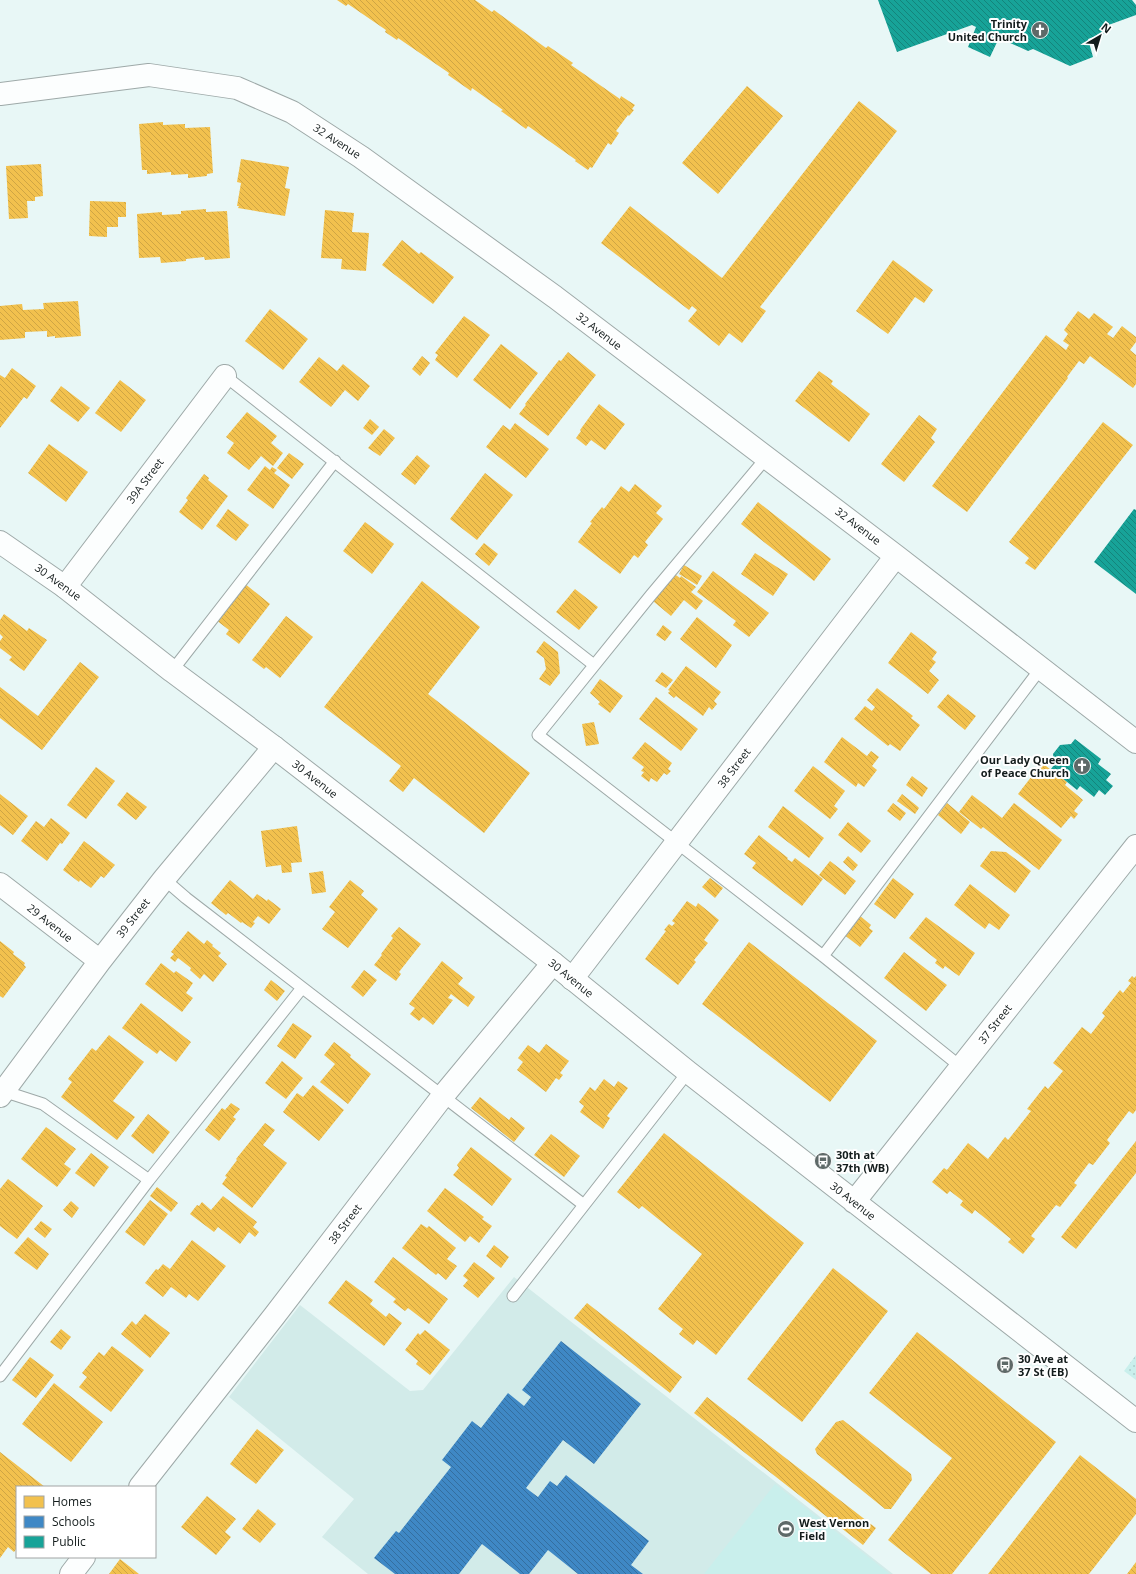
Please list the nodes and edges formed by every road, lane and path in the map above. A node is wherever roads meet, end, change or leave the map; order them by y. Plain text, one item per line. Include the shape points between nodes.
1 (0, 94) edge
2 (225, 376) joint
3 (767, 457) junction
4 (334, 462) junction
5 (0, 542) edge
6 (896, 556) junction
7 (65, 587) junction
8 (594, 665) junction
9 (1041, 668) junction
10 (172, 671) junction
11 (1136, 742) edge
12 (274, 747) junction
13 (676, 843) junction
14 (1136, 846) edge
15 (164, 879) junction
16 (0, 884) edge
17 (823, 956) junction
18 (100, 961) junction
19 (553, 963) junction
20 (572, 979) junction
21 (302, 988) junction
22 (961, 1068) junction
23 (688, 1072) junction
24 (2, 1094) edge
25 (442, 1097) junction
26 (150, 1180) junction
27 (854, 1202) junction
28 (584, 1205) junction
29 (513, 1296) dead end
30 (0, 1376) edge
31 (1136, 1421) edge
32 (141, 1486) edge
33 (83, 1558) edge
34 (71, 1574) edge

1 - 3 street, 32 Avenue via 149,75 237,88 292,112 362,157 555,297
2 - 4 lane
2 - 7 street, 39A Street
3 - 6 street, 32 Avenue
3 - 8 lane
4 - 8 lane
4 - 10 lane
5 - 7 street, 30 Avenue
6 - 9 street, 32 Avenue
6 - 13 street, 38 Street
7 - 10 street, 30 Avenue
8 - 13 lane via 538,735
9 - 11 street, 32 Avenue
9 - 17 lane
10 - 12 street, 30 Avenue
12 - 15 street, 39 Street
12 - 19 street, 30 Avenue
13 - 17 lane
13 - 20 street, 38 Street
14 - 22 street, 37 Street
15 - 18 street, 39 Street
15 - 21 lane
16 - 18 street, 29 Avenue
17 - 22 lane
18 - 24 street, 39 Street
19 - 20 street, 30 Avenue
19 - 25 street, 38 Street
20 - 23 street, 30 Avenue
21 - 25 lane
21 - 26 lane
22 - 27 street, 37 Street
23 - 27 street, 30 Avenue
23 - 28 lane
24 - 26 lane via 43,1104
25 - 28 lane
25 - 32 street, 38 Street
26 - 30 lane
27 - 31 street, 30 Avenue
28 - 29 lane
33 - 34 street

